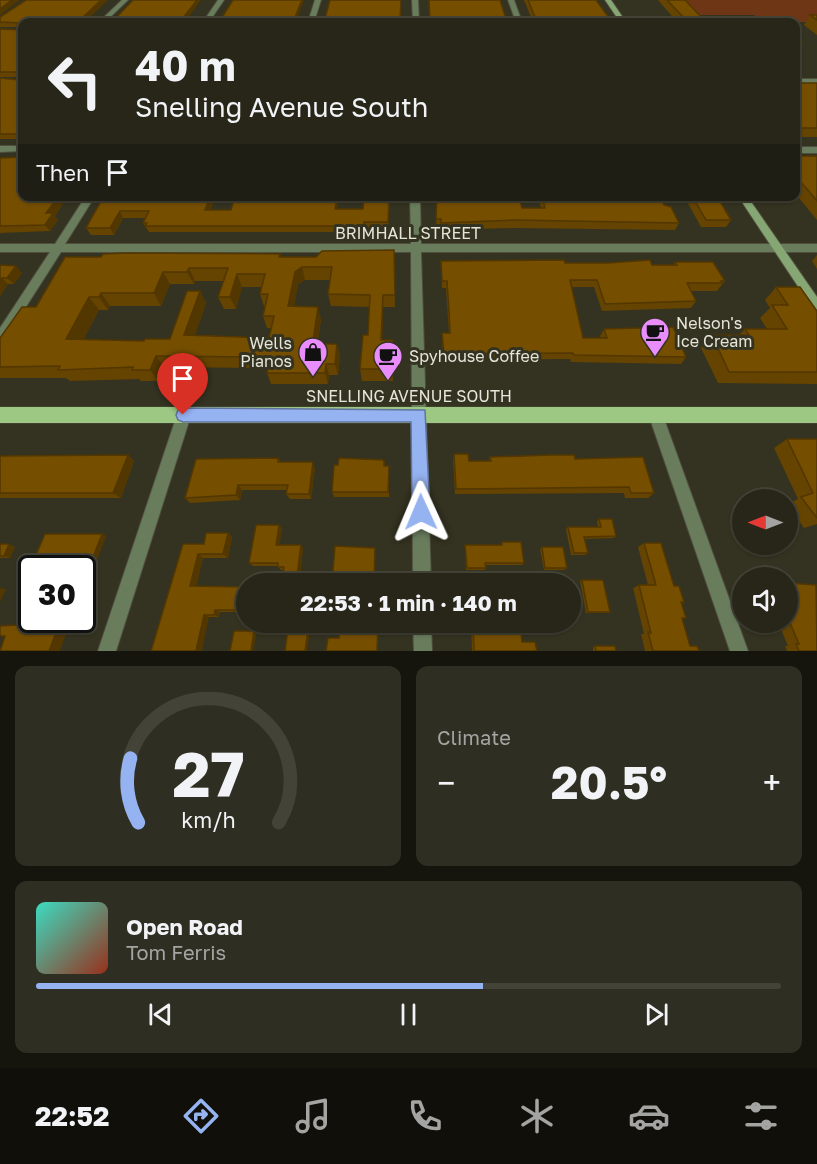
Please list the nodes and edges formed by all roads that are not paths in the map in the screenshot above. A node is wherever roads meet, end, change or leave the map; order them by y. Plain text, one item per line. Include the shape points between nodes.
1 (125, 0) edge
2 (221, 0) edge
3 (318, 0) edge
4 (415, 0) edge
5 (512, 0) edge
6 (608, 0) edge
7 (106, 18) edge
8 (209, 18) edge
9 (312, 18) edge
10 (416, 18) edge
11 (518, 18) edge
12 (620, 18) edge
13 (800, 81) edge
14 (817, 81) edge
15 (0, 149) edge
16 (18, 149) edge
17 (800, 150) edge
18 (817, 150) edge
19 (88, 201) edge
20 (415, 201) edge
21 (745, 201) edge
22 (0, 248) edge
23 (58, 248) junction
24 (416, 248) junction
25 (778, 248) junction
26 (817, 248) edge
27 (817, 306) edge
28 (0, 338) edge
29 (0, 415) edge
30 (183, 415) junction
31 (419, 415) junction
32 (817, 415) edge
33 (657, 416) junction
34 (422, 573) edge
35 (423, 633) edge
36 (107, 651) edge
37 (423, 651) edge
38 (739, 651) edge

1 - 7 street
2 - 8 street
3 - 9 street
4 - 10 street
5 - 11 street
6 - 12 main road
13 - 14 street
15 - 16 street
17 - 18 street
19 - 23 street
20 - 24 street
21 - 25 main road
22 - 23 street, BRIMHALL STREET
23 - 24 street, BRIMHALL STREET
23 - 28 street
24 - 25 street, BRIMHALL STREET
24 - 31 street
25 - 26 street, BRIMHALL STREET
25 - 27 main road
29 - 30 main road, SNELLING AVENUE SOUTH
30 - 31 main road, SNELLING AVENUE SOUTH
30 - 36 street
31 - 33 main road, SNELLING AVENUE SOUTH
31 - 34 street
32 - 33 main road, SNELLING AVENUE SOUTH
33 - 38 street
35 - 37 street

